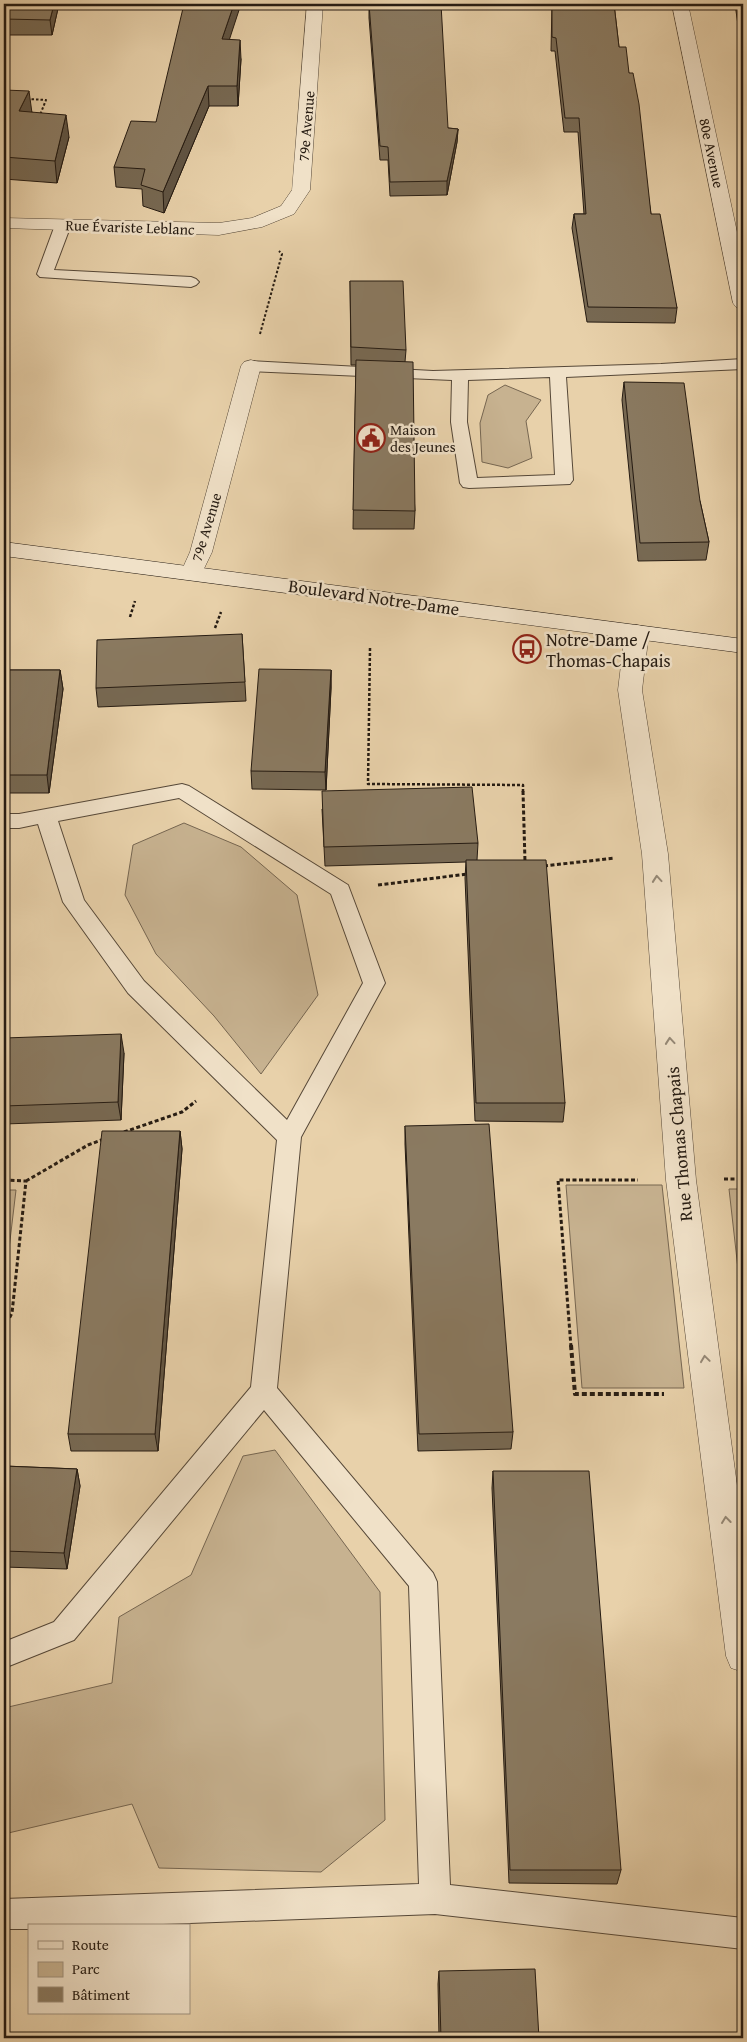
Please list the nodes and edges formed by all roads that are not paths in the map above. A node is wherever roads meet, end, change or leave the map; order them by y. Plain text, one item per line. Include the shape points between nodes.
1 (315, 4) edge
2 (680, 4) edge
3 (4, 223) edge
4 (256, 223) joint
5 (63, 225) junction
6 (191, 282) dead end
7 (743, 303) edge
8 (743, 364) edge
9 (251, 366) joint
10 (558, 372) junction
11 (460, 375) junction
12 (4, 549) edge
13 (192, 572) junction
14 (637, 632) junction
15 (743, 646) edge
16 (46, 816) junction
17 (4, 821) edge
18 (289, 1137) junction
19 (264, 1390) junction
20 (4, 1655) edge
21 (743, 1656) edge
22 (435, 1899) junction
23 (4, 1914) edge
24 (743, 1934) edge

1 - 4 street, 79e Avenue via 301,190 288,210
2 - 7 street, 80e Avenue
3 - 5 street, Rue Évariste Leblanc
4 - 5 street, Rue Évariste Leblanc via 219,229
5 - 6 lane via 45,274
8 - 10 lane
9 - 11 lane
9 - 13 street, 79e Avenue via 201,552
10 - 11 lane
10 - 11 lane via 564,480 469,483 458,422
12 - 13 street, Boulevard Notre-Dame
13 - 14 street, Boulevard Notre-Dame
14 - 15 street, Boulevard Notre-Dame
21 -> 14 street, Rue Thomas Chapais via 681,1180 655,854 630,690
16 - 17 lane
16 - 18 lane via 74,902 136,987
16 - 18 lane via 182,791 340,890 374,983
18 - 19 lane
19 - 20 lane via 64,1631
19 - 22 lane via 423,1582
22 - 23 lane
22 - 24 lane

